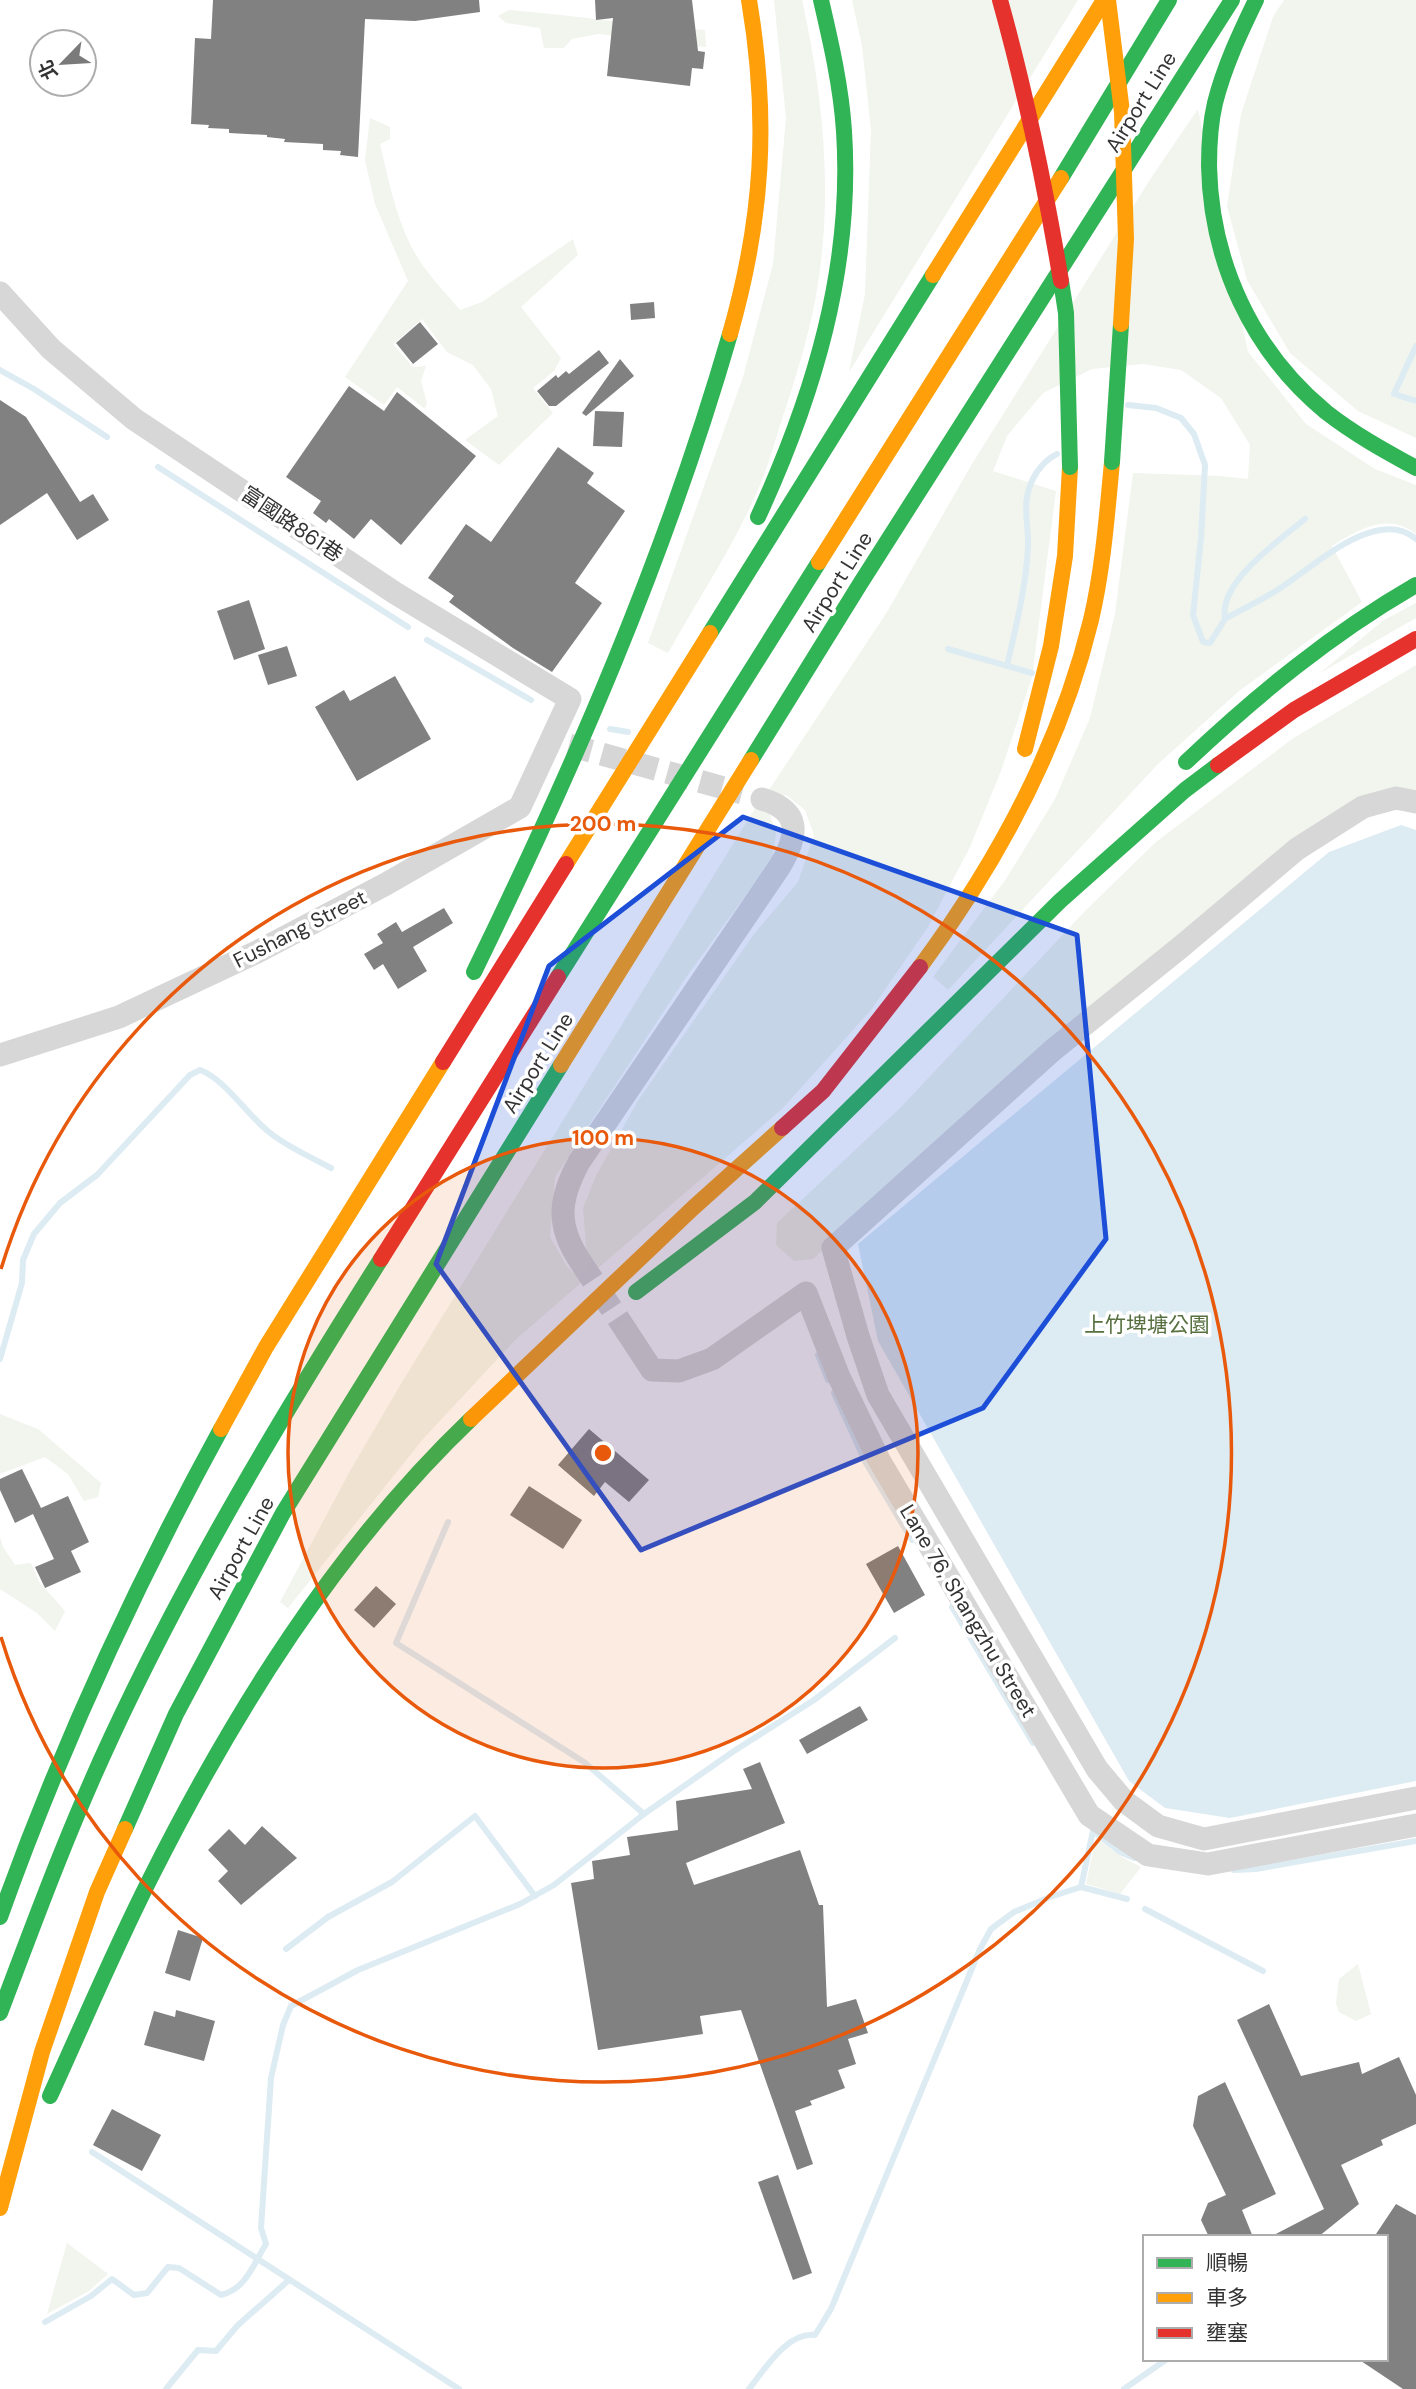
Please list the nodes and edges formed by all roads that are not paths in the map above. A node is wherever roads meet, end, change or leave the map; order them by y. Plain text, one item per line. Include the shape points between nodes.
1 (749, 0) edge
2 (821, 0) edge
3 (1000, 0) edge
4 (1106, 0) edge
5 (1169, 0) edge
6 (1232, 0) edge
7 (1256, 0) edge
8 (0, 293) edge
9 (1416, 468) edge
10 (750, 531) dead end
11 (732, 568) dead end
12 (1416, 585) edge
13 (1416, 639) edge
14 (653, 724) junction
15 (551, 740) joint
16 (1021, 759) dead end
17 (1179, 769) dead end
18 (1007, 796) dead end
19 (762, 799) tunnel mouth
20 (1416, 802) edge
21 (1130, 817) dead end
22 (969, 894) junction
23 (1060, 901) junction
24 (467, 987) dead end
25 (455, 1011) dead end
26 (0, 1055) edge
27 (379, 1166) junction
28 (580, 1261) tunnel mouth
29 (622, 1302) dead end
30 (600, 1319) dead end
31 (627, 1332) tunnel mouth
32 (500, 1394) junction
33 (1416, 1798) edge
34 (1416, 1825) edge
35 (0, 1917) edge
36 (0, 2013) edge
37 (1, 2204) edge

1 - 24 highway via 758,54 758,201 745,278 724,353 676,504 617,658
2 - 10 highway via 844,139 844,220 835,291 814,380 792,444
3 - 16 highway, bridge via 1046,189 1066,313 1070,467 1065,556 1051,646
4 - 14 highway
4 - 22 highway, bridge via 1122,112 1126,239 1104,545 1071,690 1025,801
5 - 36 highway, Airport Line via 312,1368 207,1551 111,1736
6 - 37 highway, Airport Line via 868,572 283,1513 176,1714 97,1892 42,2052
7 - 9 highway via 1226,66 1209,139 1216,242 1234,294 1265,349 1308,398 1379,451
8 - 15 street, 富國路861巷 via 51,349 134,419 395,593 570,699
11 - 14 highway
12 - 17 highway via 1326,643 1249,702
13 - 23 highway via 1258,734 1185,790
14 - 27 highway
15 - 26 street, Fushang Street via 520,807 257,952 119,1017
18 - 22 highway
19 - 28 street via 790,814 789,847 570,1178 562,1224
20 - 33 street via 1396,799 1363,807 1297,849 1054,1050 833,1248 878,1395 1097,1769 1124,1801 1158,1826 1204,1839
21 - 23 highway
22 - 32 highway via 887,1013 823,1091 692,1208
23 - 29 highway via 755,1202
25 - 27 highway
27 - 35 highway via 266,1348 161,1543 52,1780
30 - 32 highway
31 - 34 street, Lane 76, Shangzhu Street via 652,1370 679,1371 712,1359 806,1293 879,1460 1089,1815 1148,1856 1208,1864
32 - 37 highway via 436,1453 338,1568 270,1665 150,1879

